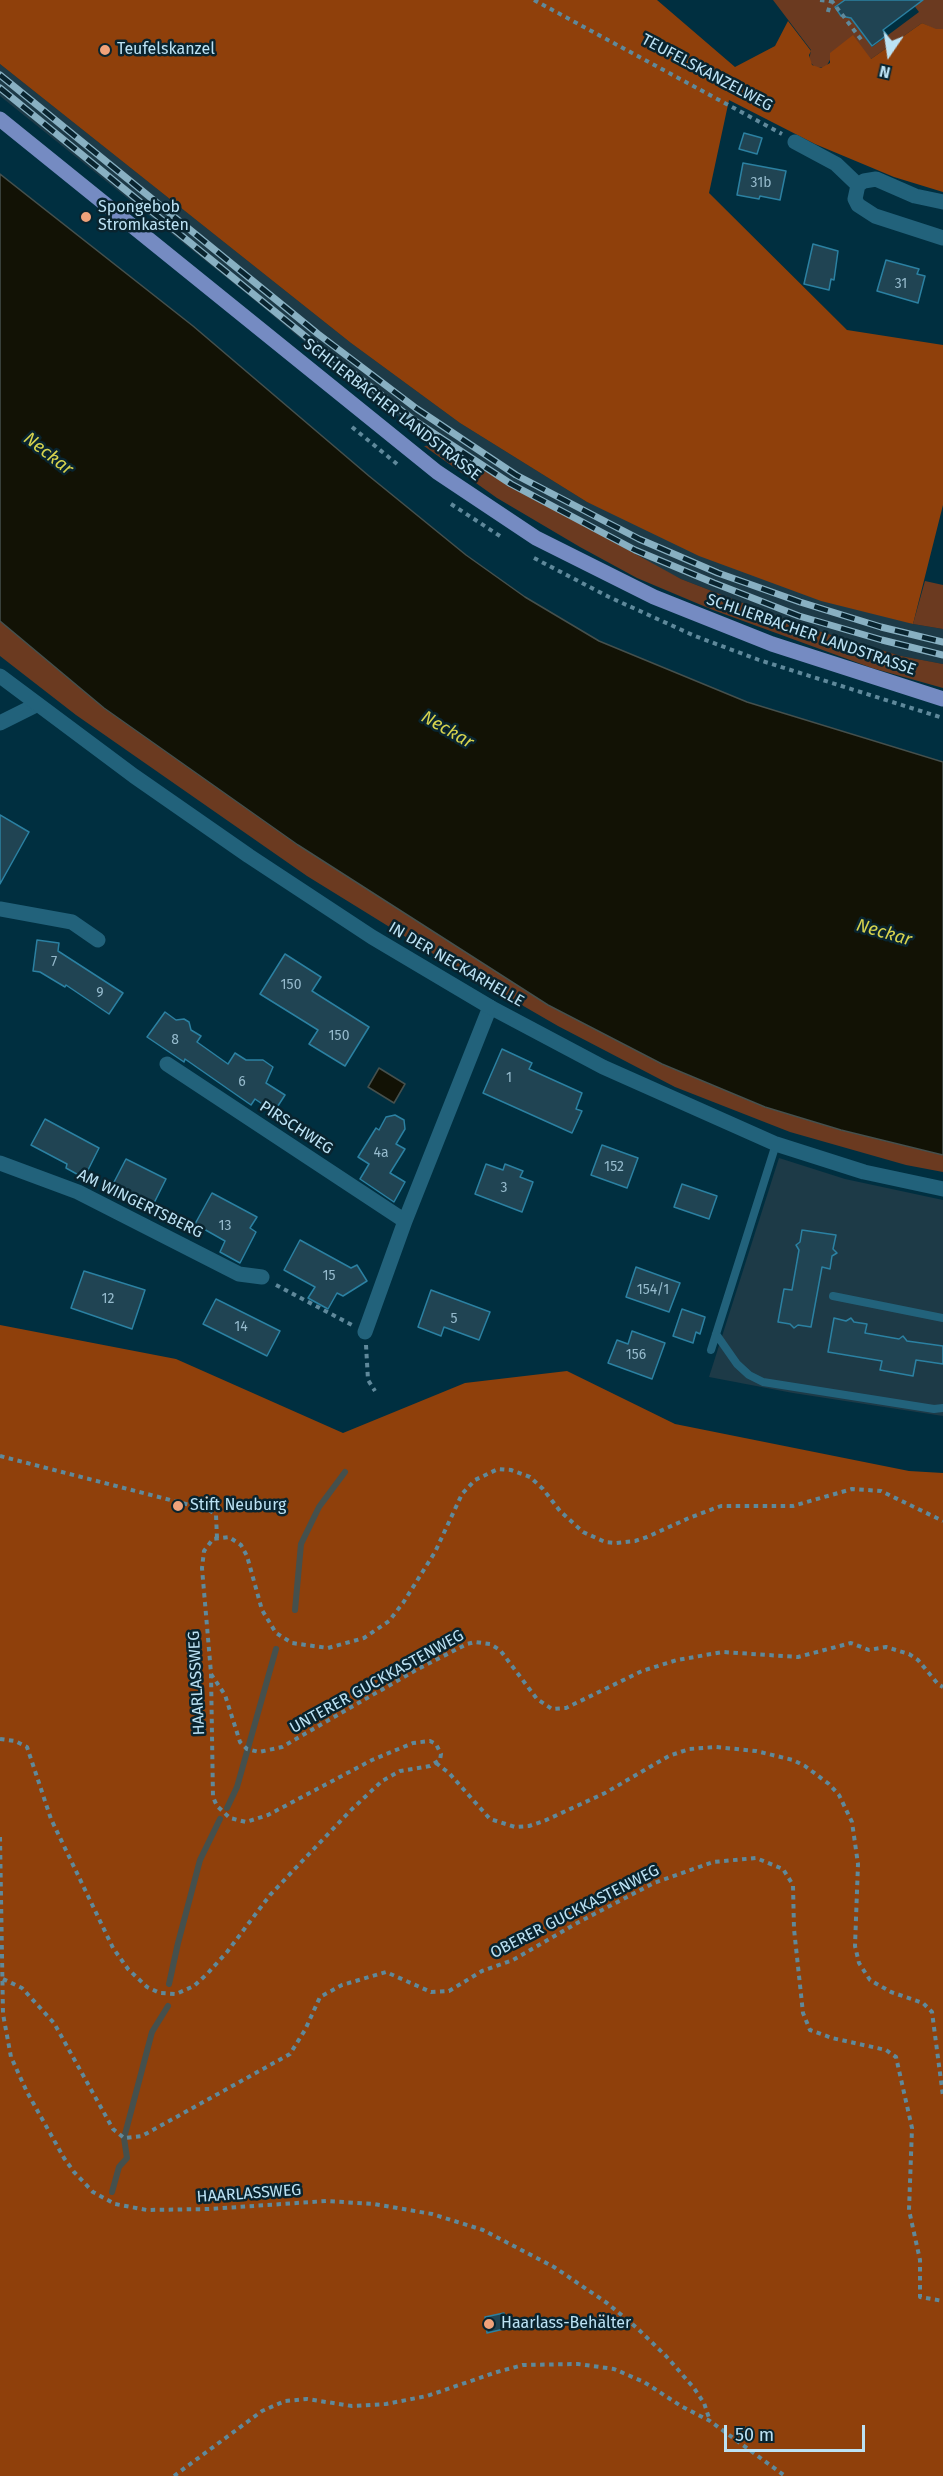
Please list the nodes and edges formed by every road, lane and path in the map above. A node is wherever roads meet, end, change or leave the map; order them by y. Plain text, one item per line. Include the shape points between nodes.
1 (534, 0) edge
2 (820, 0) edge
3 (831, 0) edge
4 (828, 15) dead end
5 (863, 42) dead end
6 (0, 119) edge
7 (795, 142) joint
8 (858, 185) junction
9 (943, 202) edge
10 (943, 238) edge
11 (0, 676) edge
12 (943, 699) edge
13 (36, 705) junction
14 (0, 723) edge
15 (0, 909) edge
16 (98, 940) dead end
17 (490, 1007) junction
18 (167, 1064) dead end
19 (776, 1144) junction
20 (0, 1163) edge
21 (943, 1189) edge
22 (405, 1221) junction
23 (262, 1277) joint
24 (832, 1296) dead end
25 (943, 1318) edge
26 (358, 1328) junction
27 (716, 1334) junction
28 (711, 1350) dead end
29 (375, 1391) dead end
30 (943, 1408) edge
31 (0, 1456) edge
32 (943, 1521) edge
33 (217, 1538) junction
34 (211, 1673) junction
35 (943, 1687) edge
36 (0, 1739) edge
37 (436, 1763) junction
38 (0, 1837) edge
39 (3, 1979) junction
40 (943, 2096) edge
41 (943, 2301) edge
42 (710, 2421) junction
43 (174, 2476) edge
44 (785, 2476) edge

1 - 7 path, TEUFELSKANZELWEG
2 - 3 path
3 - 4 path
3 - 5 path
6 - 12 main road, SCHLIERBACHER LANDSTRASSE via 437,472 536,538 654,597 718,623
7 - 8 street via 836,164
8 - 9 street via 876,179 915,196
8 - 10 street via 855,199 864,210
11 - 13 street, IN DER NECKARHELLE
13 - 14 street
13 - 17 street, IN DER NECKARHELLE via 249,856 372,937
15 - 16 street via 72,922
17 - 19 street, IN DER NECKARHELLE via 603,1068
17 - 22 street
18 - 22 street, PIRSCHWEG
19 - 21 street, IN DER NECKARHELLE via 864,1172
19 - 27 lane
20 - 23 street, AM WINGERTSBERG via 78,1192 239,1274
22 - 26 street
23 - 26 path
24 - 25 lane
26 - 29 path via 368,1380
27 - 28 lane
27 - 30 lane via 737,1364 763,1382
31 - 33 path via 209,1510 216,1515
32 - 33 path via 881,1491 852,1489 794,1506 721,1506 635,1541 605,1542 583,1532 530,1477 498,1469 475,1480 462,1494 435,1552 389,1621 364,1638 328,1648 292,1643 276,1633 262,1610 243,1548 232,1538
33 - 34 path, HAARLASSWEG via 206,1548 202,1562
34 - 35 path, UNTERER GUCKKASTENWEG via 225,1695 240,1742 259,1752 290,1743 416,1670 475,1642 500,1650 537,1699 552,1709 566,1708 642,1671 677,1660 723,1652 798,1656 851,1643 869,1650 882,1647 909,1654
34 - 37 path, HAARLASSWEG via 213,1797 216,1806 237,1821 268,1815 372,1760 413,1743 436,1744 441,1754
36 - 37 path via 27,1747 51,1819 113,1948 139,1981 154,1992 165,1994 187,1990 208,1973 270,1895 382,1781 400,1771
37 - 40 path via 490,1819 514,1827 544,1821 689,1749 756,1751 805,1766 839,1795 852,1822 858,1858 855,1946 859,1963 875,1983 923,2003 932,2012
38 - 39 path, HAARLASSWEG
39 - 41 path, OBERER GUCKKASTENWEG via 21,1988 54,2023 113,2129 124,2138 142,2136 290,2054 320,1997 342,1985 386,1972 431,1992 449,1990 482,1971 513,1960 654,1883 713,1862 756,1858 783,1869 793,1885 803,2013 810,2030 886,2050 896,2057 912,2128 909,2210 920,2260 920,2297
39 - 42 path, HAARLASSWEG via 4,2021 15,2069 74,2172 99,2196 122,2206 157,2210 304,2202 365,2203 432,2214 483,2230 554,2267 637,2328 694,2388
42 - 43 path via 615,2369 578,2364 523,2366 405,2401 352,2406 296,2400 273,2405
42 - 44 path

